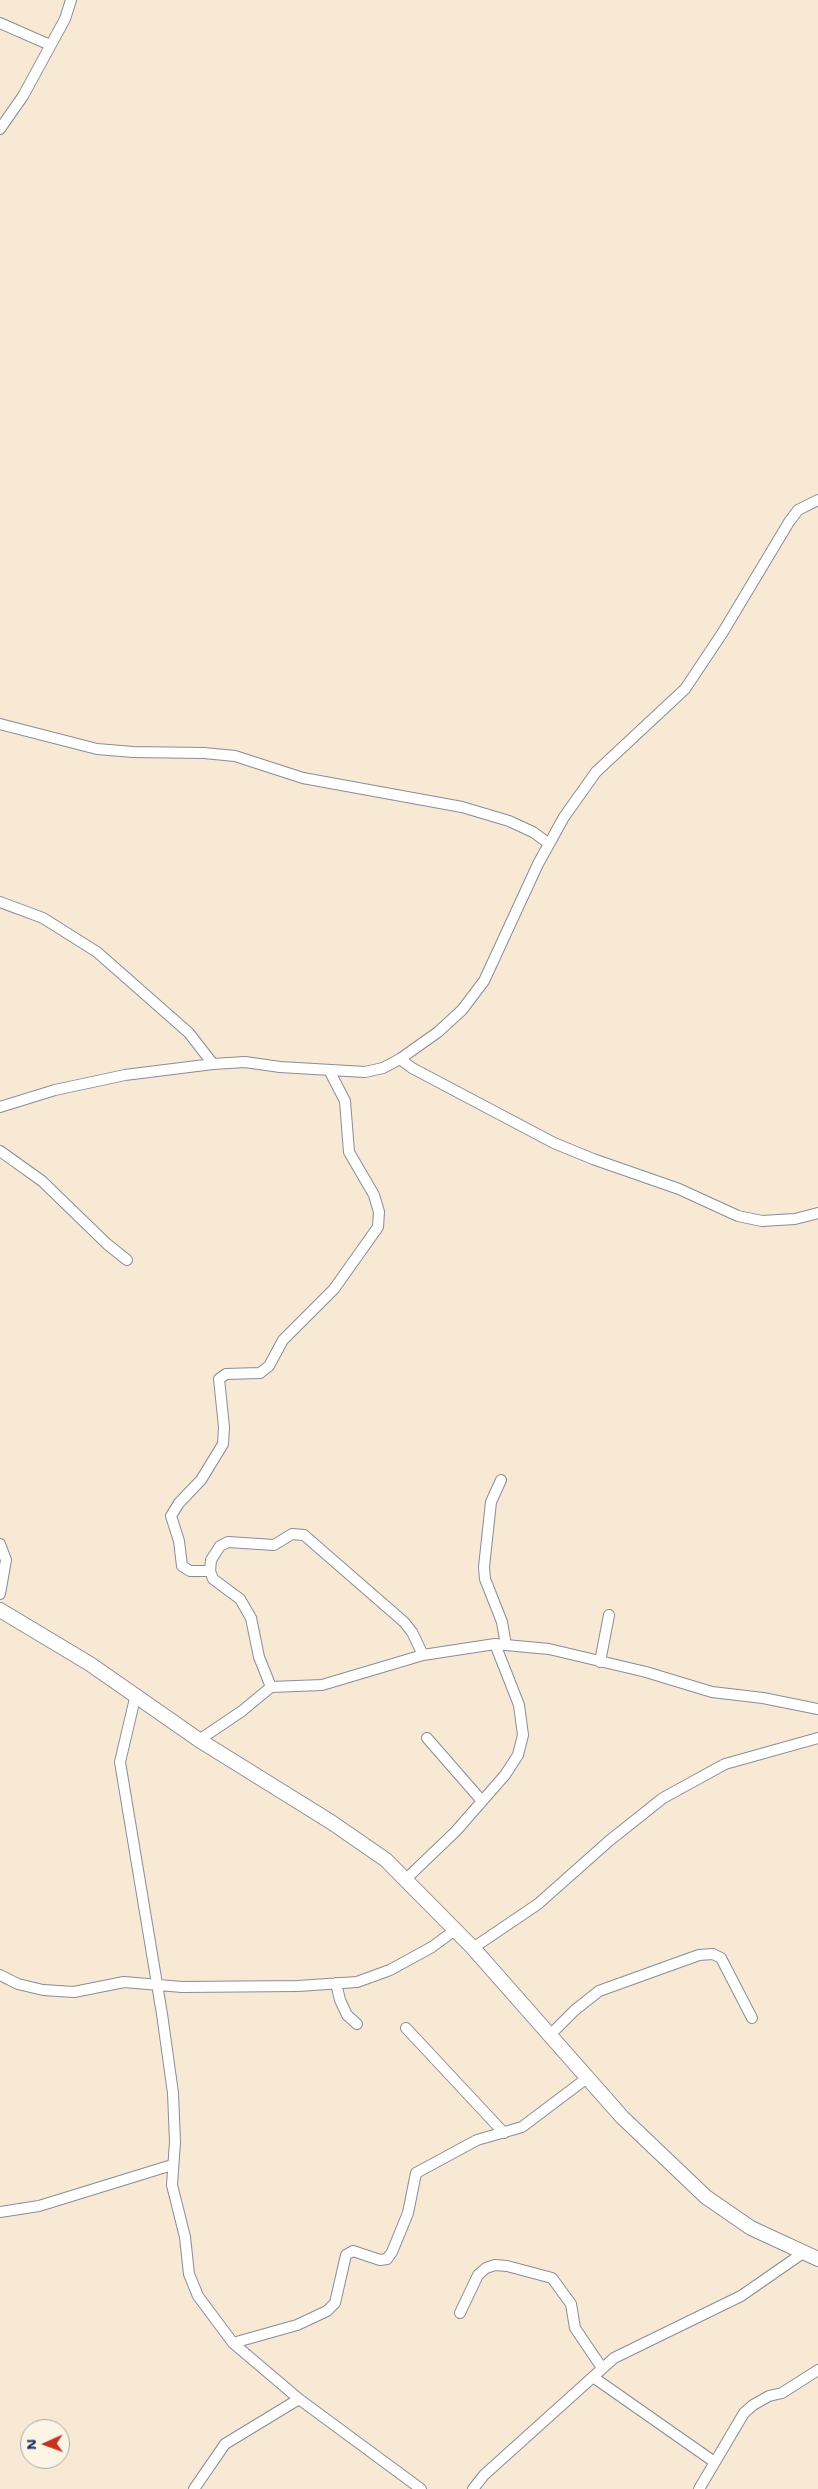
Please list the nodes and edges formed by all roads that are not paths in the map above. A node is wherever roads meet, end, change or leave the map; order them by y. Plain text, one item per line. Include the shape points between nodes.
1 (71, 0) edge
2 (0, 22) edge
3 (50, 45) junction
4 (0, 129) edge
5 (818, 500) edge
6 (0, 724) edge
7 (548, 843) junction
8 (0, 902) edge
9 (400, 1058) junction
10 (213, 1064) junction
11 (329, 1070) junction
12 (0, 1107) edge
13 (0, 1151) edge
14 (818, 1213) edge
15 (127, 1260) dead end
16 (501, 1480) dead end
17 (0, 1544) edge
18 (210, 1571) junction
19 (0, 1594) edge
20 (0, 1610) edge
21 (609, 1615) dead end
22 (495, 1644) junction
23 (506, 1645) junction
24 (423, 1655) junction
25 (600, 1662) junction
26 (271, 1687) junction
27 (136, 1694) junction
28 (818, 1709) edge
29 (427, 1738) dead end
30 (818, 1738) edge
31 (199, 1740) junction
32 (482, 1801) junction
33 (406, 1879) junction
34 (455, 1930) junction
35 (473, 1948) junction
36 (0, 1975) edge
37 (336, 1983) junction
38 (156, 1984) junction
39 (752, 2018) dead end
40 (356, 2024) dead end
41 (406, 2028) dead end
42 (549, 2036) junction
43 (587, 2078) junction
44 (504, 2134) junction
45 (172, 2165) junction
46 (0, 2212) edge
47 (803, 2253) junction
48 (818, 2259) edge
49 (460, 2313) dead end
50 (233, 2343) junction
51 (602, 2368) junction
52 (818, 2370) edge
53 (593, 2377) junction
54 (299, 2399) junction
55 (714, 2461) junction
56 (194, 2489) edge
57 (421, 2489) edge
58 (472, 2489) edge
59 (699, 2489) edge

1 - 3 street
2 - 3 street
3 - 4 street via 23,96
5 - 7 street via 798,510 789,522 685,689 596,772
6 - 7 street via 97,749 235,756 310,779 462,807 509,821
7 - 9 street via 484,981 462,1010 438,1032
8 - 10 street via 43,918 97,952 189,1033
9 - 11 street via 383,1068 365,1072
9 - 14 street via 412,1068 554,1143 647,1176 738,1216 762,1221 795,1219
10 - 11 street via 245,1062 280,1068
10 - 12 street via 125,1075 55,1090
11 - 18 street via 345,1101 349,1152 374,1195 379,1212 378,1228 334,1289 283,1340 269,1366 260,1373 226,1374 219,1379 223,1444 201,1480 179,1502 171,1516 182,1566 190,1571
13 - 15 street via 36,1176
16 - 23 street via 491,1502 484,1567
17 - 19 street via 6,1560
18 - 24 street via 211,1560 220,1546 228,1542 274,1544 292,1534 304,1536 404,1622
18 - 26 street via 213,1578 240,1599 251,1618 259,1657
20 - 27 main road
21 - 25 street
22 - 23 street
22 - 24 street
22 - 32 street via 519,1705 523,1735 518,1755
23 - 25 street via 549,1649
24 - 26 street via 322,1685
25 - 28 street via 712,1692
26 - 31 street
27 - 31 main road
27 - 38 street via 120,1762
29 - 32 street
30 - 35 street via 724,1764 663,1798 538,1904
31 - 33 main road via 331,1822 386,1860
32 - 33 street via 432,1856
33 - 34 main road
34 - 35 main road
34 - 37 street via 390,1970 357,1982
35 - 42 main road
36 - 38 street via 18,1984 43,1990 74,1992 124,1982
37 - 38 street via 182,1987
37 - 40 street via 340,2000
38 - 45 street via 172,2093 175,2142
39 - 42 street via 721,1958 713,1954 698,1955 599,1991 574,2010
41 - 44 street
42 - 43 main road
43 - 44 street via 522,2127
43 - 47 main road via 622,2117 706,2197 751,2228
44 - 50 street via 477,2140 416,2173 408,2213 392,2252 387,2259 380,2260 353,2251 346,2254 335,2303 327,2311 297,2325
45 - 46 street via 39,2206
45 - 50 street via 172,2184 185,2237 189,2274 198,2296
47 - 48 main road
47 - 51 street via 741,2296 614,2358
49 - 51 street via 478,2275 486,2268 508,2266 552,2278 571,2304 574,2328
50 - 54 street
51 - 53 street
52 - 55 street via 782,2393 752,2405
53 - 55 street
53 - 58 street
54 - 56 street via 225,2444
54 - 57 street
55 - 59 street

